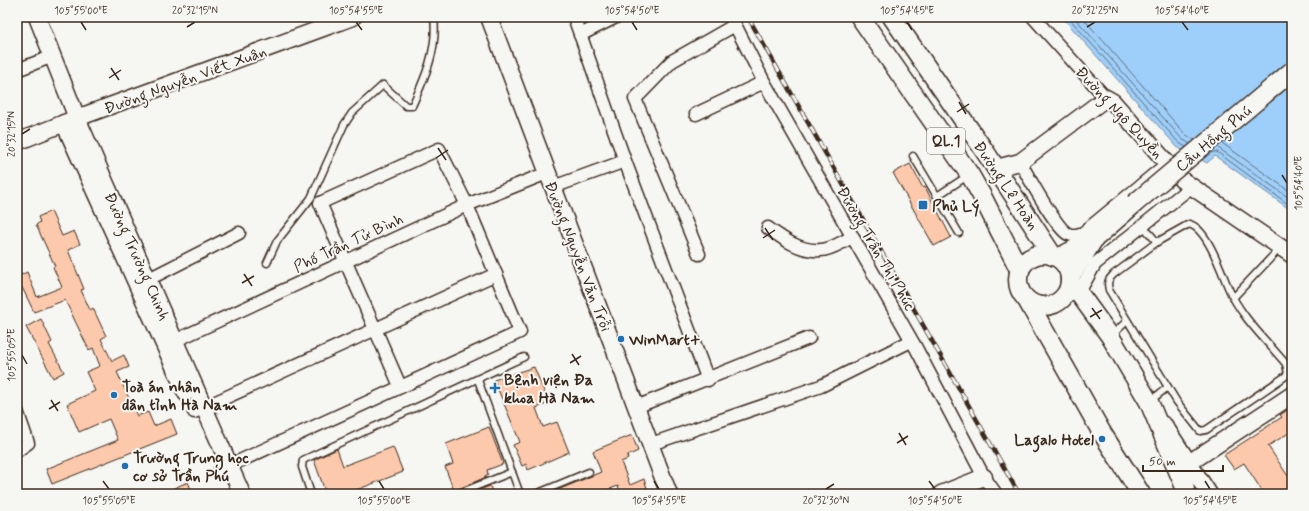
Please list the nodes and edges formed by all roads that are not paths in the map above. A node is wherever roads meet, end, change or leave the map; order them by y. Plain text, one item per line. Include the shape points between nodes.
1 (37, 17) edge
2 (353, 17) edge
3 (434, 17) edge
4 (489, 17) edge
5 (574, 17) edge
6 (616, 17) edge
7 (860, 17) edge
8 (892, 17) edge
9 (1033, 17) edge
10 (734, 21) edge
11 (580, 35) junction
12 (52, 56) junction
13 (17, 70) edge
14 (1292, 71) edge
15 (764, 82) junction
16 (1106, 98) junction
17 (696, 114) dead end
18 (70, 120) junction
19 (17, 142) edge
20 (986, 153) junction
21 (913, 156) dead end
22 (625, 161) junction
23 (1020, 162) junction
24 (1168, 164) junction
25 (996, 168) junction
26 (967, 171) junction
27 (550, 180) junction
28 (1192, 186) junction
29 (937, 196) junction
30 (315, 200) junction
31 (467, 205) junction
32 (1143, 226) junction
33 (768, 228) dead end
34 (240, 233) dead end
35 (959, 233) dead end
36 (853, 237) junction
37 (1094, 239) junction
38 (1157, 242) junction
39 (1287, 251) edge
40 (699, 254) dead end
41 (1055, 257) junction
42 (346, 260) junction
43 (267, 263) dead end
44 (1020, 271) junction
45 (496, 274) junction
46 (142, 282) junction
47 (1073, 283) junction
48 (1233, 298) junction
49 (1027, 300) junction
50 (1127, 321) junction
51 (375, 328) junction
52 (1110, 336) junction
53 (809, 338) dead end
54 (911, 341) junction
55 (169, 344) junction
56 (524, 357) dead end
57 (478, 380) junction
58 (708, 380) junction
59 (400, 386) junction
60 (1168, 387) junction
61 (1292, 395) edge
62 (1149, 402) junction
63 (636, 406) junction
64 (199, 410) junction
65 (17, 411) edge
66 (650, 444) junction
67 (17, 451) edge
68 (1189, 463) junction
69 (225, 468) junction
70 (512, 472) junction
71 (589, 472) dead end
72 (984, 477) junction
73 (231, 494) edge
74 (242, 494) edge
75 (311, 494) edge
76 (458, 494) edge
77 (520, 494) edge
78 (536, 494) edge
79 (669, 494) edge
80 (941, 494) edge
81 (996, 494) edge
82 (1141, 494) edge
83 (1186, 494) edge
84 (1209, 494) edge

1 - 12 street, Đường Trường Chinh
2 - 18 street, Đường Nguyễn Viết Xuân
3 - 30 lane via 433,52 424,81 412,106 406,106 384,84 352,113 344,126
4 - 27 street, Đường Nguyễn Văn Trỗi
5 - 11 street
6 - 11 street
7 - 26 main road, Đường Lê Hoàn / QL.1
8 - 20 main road, Đường Lê Hoàn / QL.1
9 - 16 street, Đường Ngô Quyền
10 - 15 street, Đường Trần Thị Phúc
10 - 40 street via 672,61 635,99
11 - 22 street
12 - 13 street
12 - 18 street, Đường Trường Chinh
14 - 37 main road, Cầu Hồng Phú, bridge
15 - 17 street
15 - 36 street, Đường Trần Thị Phúc
16 - 23 street
16 - 24 street, Đường Ngô Quyền via 1113,102
18 - 19 street, Đường Nguyễn Viết Xuân
18 - 46 street, Đường Trường Chinh
20 - 25 main road, Đường Lê Hoàn / QL.1
20 - 26 main road
21 - 29 lane
22 - 27 street, Phố Trần Tử Bình
22 - 58 street
23 - 24 street via 1054,217 1069,235 1083,233
23 - 25 street
24 - 28 street, Đường Ngô Quyền via 1182,180
25 - 41 main road, Đường Lê Hoàn / QL.1
26 - 29 lane
26 - 44 main road, Đường Lê Hoàn / QL.1
27 - 31 street, Phố Trần Tử Bình
27 - 63 street, Đường Nguyễn Văn Trỗi
28 - 32 street
28 - 39 street, Đường Ngô Quyền
29 - 35 lane
30 - 31 street via 439,149
30 - 42 street
30 - 43 lane via 277,240
31 - 42 street, Phố Trần Tử Bình
31 - 45 street
32 - 38 lane
32 - 47 street
33 - 36 street via 800,248 822,250
34 - 46 street
36 - 54 street, Đường Trần Thị Phúc
37 - 41 main road
37 - 47 main road
38 - 48 lane via 1189,224 1197,227 1214,254
38 - 50 lane via 1108,279 1109,290
39 - 48 lane
41 - 44 main road via 1037,255 1024,264
41 - 47 main road via 1065,264
42 - 51 street
42 - 55 street, Phố Trần Tử Bình
44 - 49 main road via 1019,286
45 - 51 street
45 - 59 street via 520,332
46 - 55 street, Đường Trường Chinh
47 - 49 main road via 1058,302 1042,306
47 - 52 main road
48 - 60 lane via 1286,364 1288,374 1202,431 1197,429
49 - 82 main road via 1102,432
50 - 52 lane
50 - 60 lane
51 - 59 street
51 - 64 street
52 - 62 main road
53 - 58 street
54 - 66 street via 821,386
54 - 72 street, Đường Trần Thị Phúc
55 - 64 street, Đường Trường Chinh
56 - 57 lane
57 - 70 lane
57 - 75 lane via 303,460 302,467
58 - 63 street
59 - 69 street
60 - 62 lane
61 - 68 street
62 - 68 street
62 - 83 main road
63 - 66 street, Đường Nguyễn Văn Trỗi
64 - 69 street, Đường Trường Chinh
65 - 67 street via 28,443
66 - 79 street, Đường Nguyễn Văn Trỗi
68 - 84 street
69 - 73 street, Đường Trường Chinh
69 - 74 street, Đường Trường Chinh
70 - 76 lane
70 - 77 lane
71 - 78 lane
72 - 80 street
72 - 81 street, Đường Trần Thị Phúc

